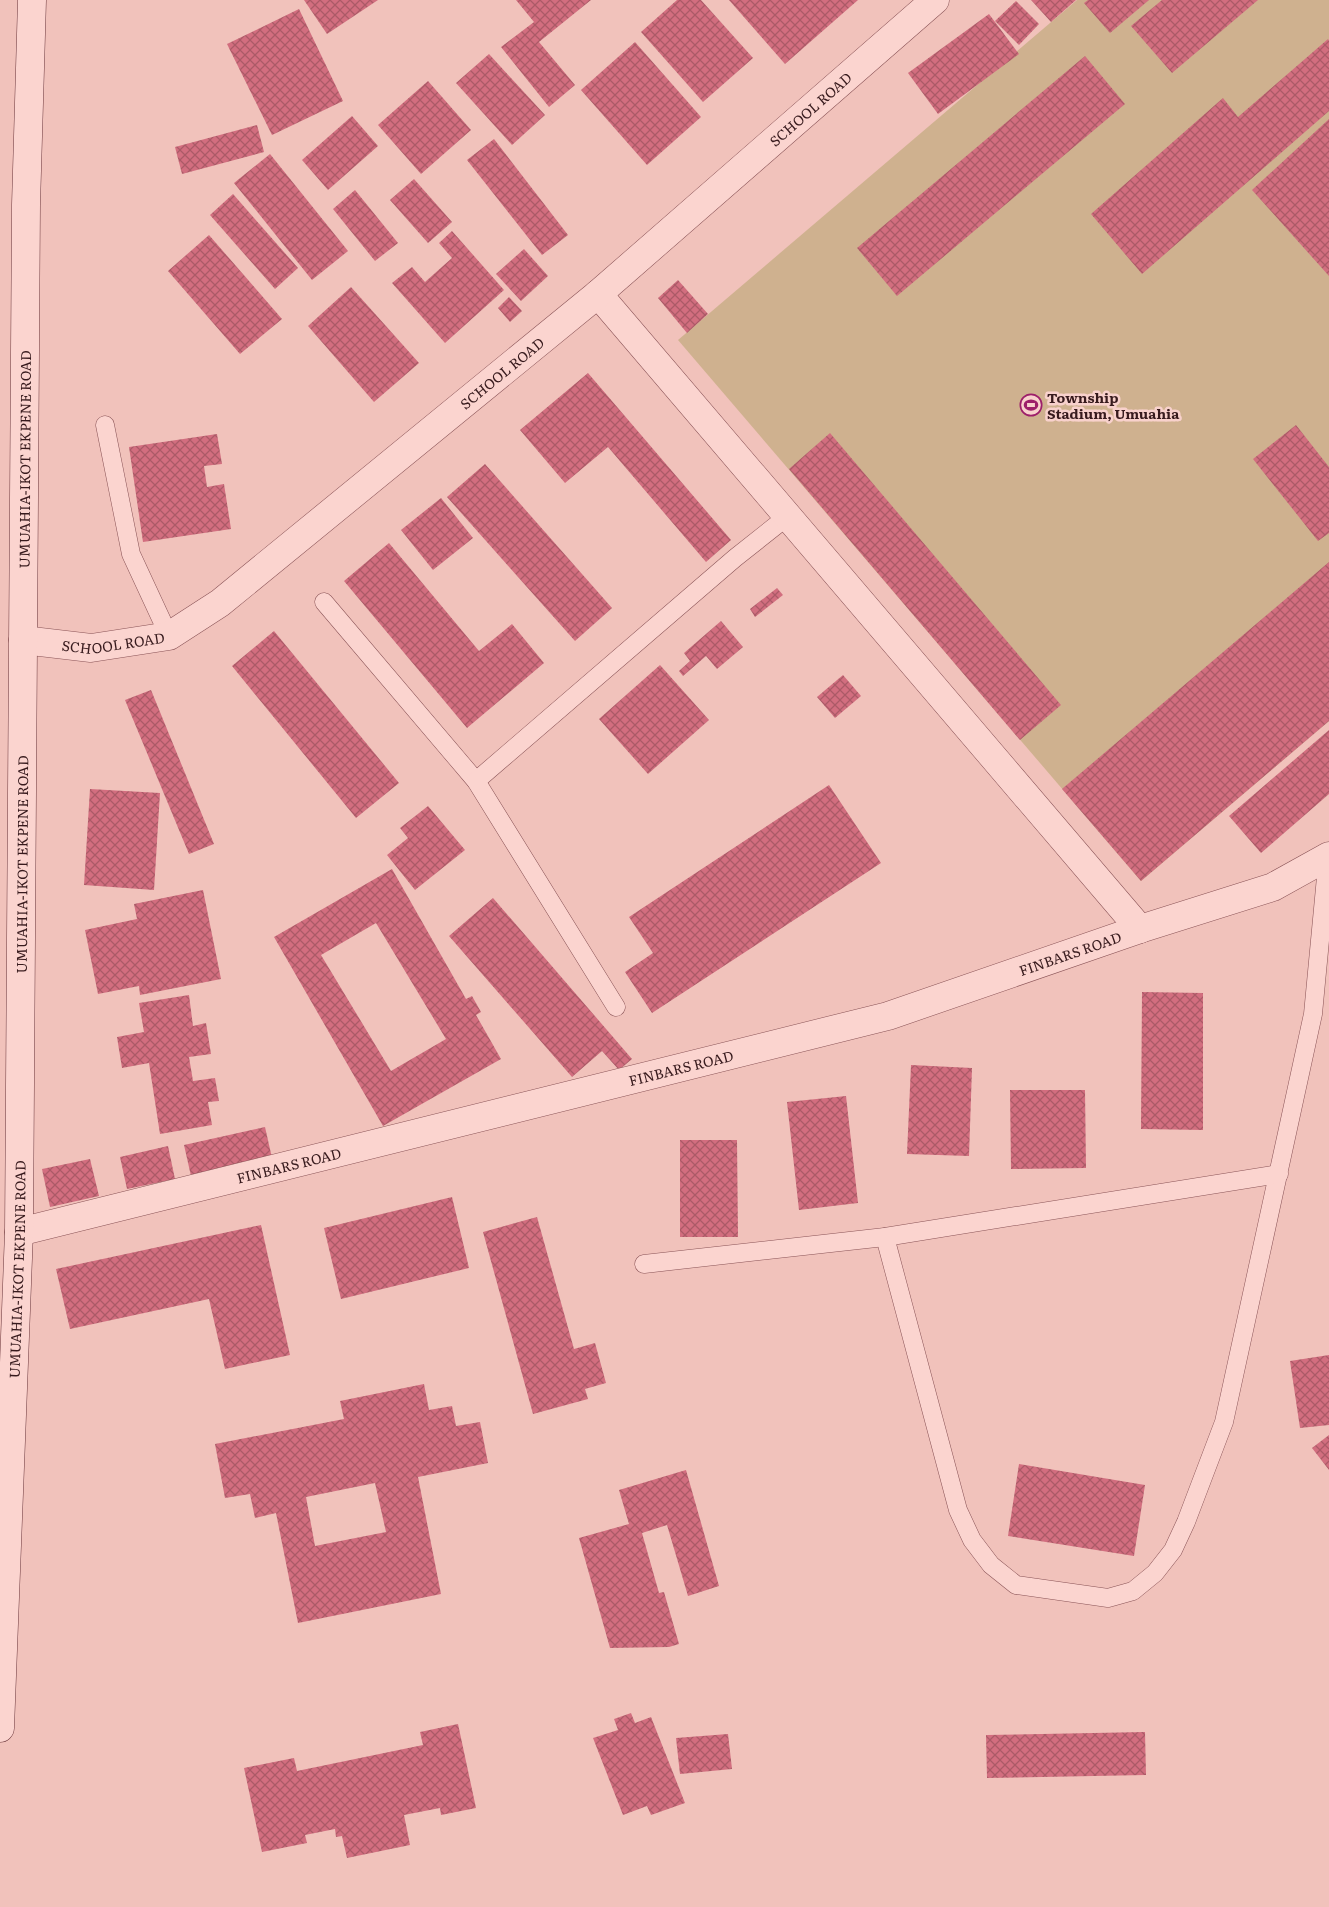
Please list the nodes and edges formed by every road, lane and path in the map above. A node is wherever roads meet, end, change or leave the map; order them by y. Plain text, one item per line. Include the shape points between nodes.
1 (32, 0) edge
2 (935, 0) edge
3 (598, 294) junction
4 (105, 425) dead end
5 (788, 516) junction
6 (324, 602) dead end
7 (169, 636) junction
8 (23, 640) junction
9 (476, 781) junction
10 (1328, 856) edge
11 (1140, 929) junction
12 (616, 1007) dead end
13 (1279, 1174) junction
14 (19, 1232) junction
15 (885, 1237) junction
16 (644, 1264) dead end
17 (0, 1728) edge

1 - 8 street, UMUAHIA-IKOT EKPENE ROAD via 26,205
2 - 3 street, SCHOOL ROAD
3 - 5 street
3 - 7 street, SCHOOL ROAD via 220,603
4 - 7 lane via 131,554
5 - 9 lane
5 - 11 street
6 - 9 lane
7 - 8 street, SCHOOL ROAD via 91,648
8 - 14 street, UMUAHIA-IKOT EKPENE ROAD
9 - 12 lane
10 - 11 street, FINBARS ROAD via 1273,887
10 - 13 lane via 1313,1014
11 - 14 street, FINBARS ROAD via 888,1016
13 - 15 lane
13 - 15 lane via 1224,1422 1186,1522 1173,1550 1155,1573 1133,1591 1108,1598 1016,1585 991,1566 972,1540 958,1510
14 - 17 street, UMUAHIA-IKOT EKPENE ROAD
15 - 16 lane

